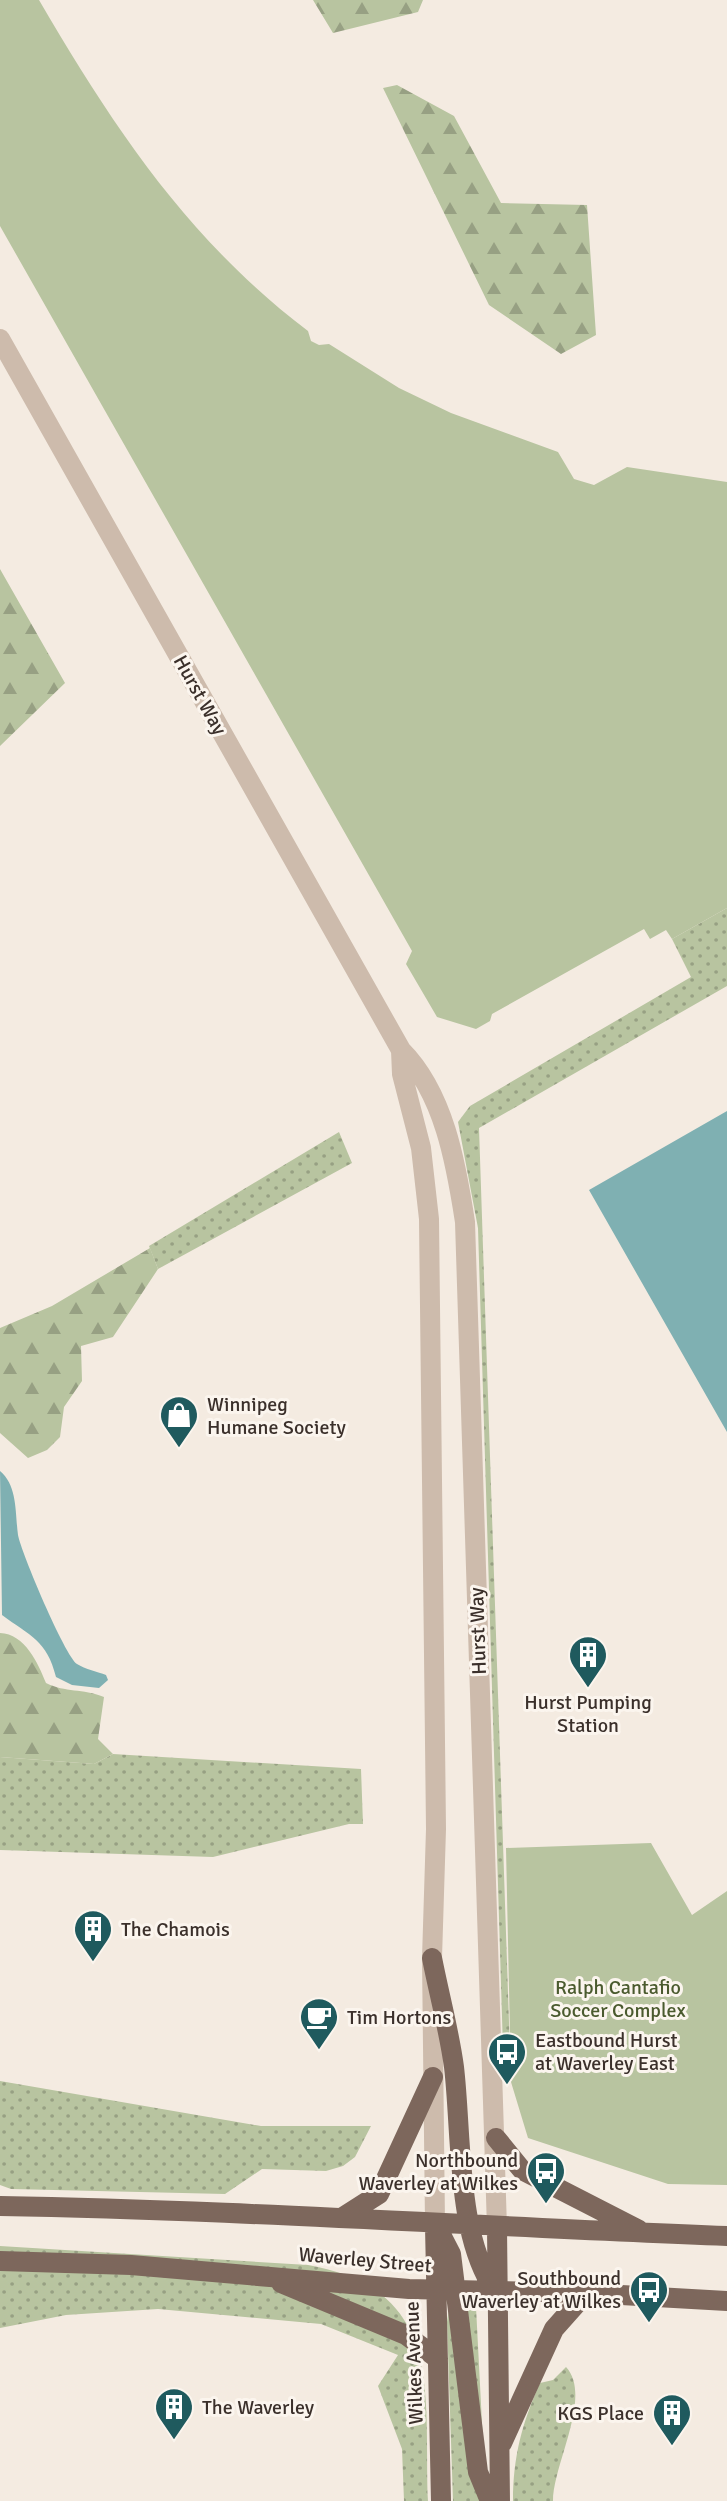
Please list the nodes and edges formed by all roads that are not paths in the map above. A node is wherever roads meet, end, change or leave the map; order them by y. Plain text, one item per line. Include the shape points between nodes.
1 (0, 339) edge
2 (401, 1050) junction
3 (432, 1958) junction
4 (433, 2077) junction
5 (496, 2138) junction
6 (0, 2206) edge
7 (343, 2217) junction
8 (435, 2223) junction
9 (467, 2225) junction
10 (497, 2228) junction
11 (646, 2233) junction
12 (727, 2236) edge
13 (0, 2261) edge
14 (258, 2274) junction
15 (436, 2290) junction
16 (458, 2290) junction
17 (496, 2292) junction
18 (586, 2293) junction
19 (727, 2301) edge
20 (438, 2359) junction
21 (498, 2450) junction
22 (441, 2501) edge
23 (490, 2501) edge
24 (500, 2501) edge

1 - 2 street, Hurst Way
2 - 3 street, Hurst Way via 429,1219 436,1829
2 - 5 street, Hurst Way via 418,1067 436,1105 465,1222
3 - 4 street, Hurst Way
3 - 9 main road via 453,2062
4 - 7 main road via 379,2194
4 - 8 street, Hurst Way
5 - 10 street, Hurst Way
5 - 11 main road via 522,2170
6 - 7 main road, Waverley Street
7 - 8 main road, Waverley Street
8 - 9 main road, Waverley Street
8 - 15 main road, Wilkes Avenue
8 - 16 main road via 451,2254
9 - 10 main road, Waverley Street
9 - 17 main road via 482,2272
10 - 11 main road, Waverley Street
10 - 17 main road
11 - 12 main road, Waverley Street
13 - 14 main road, Waverley Street
14 - 15 main road, Waverley Street
14 - 20 main road via 406,2335
15 - 16 main road, Waverley Street
15 - 20 main road, Wilkes Avenue
16 - 17 main road, Waverley Street
16 - 23 main road via 478,2472
17 - 18 main road, Waverley Street
17 - 21 main road
18 - 19 main road, Waverley Street
18 - 21 main road via 554,2329
20 - 22 main road, Wilkes Avenue
21 - 24 main road

